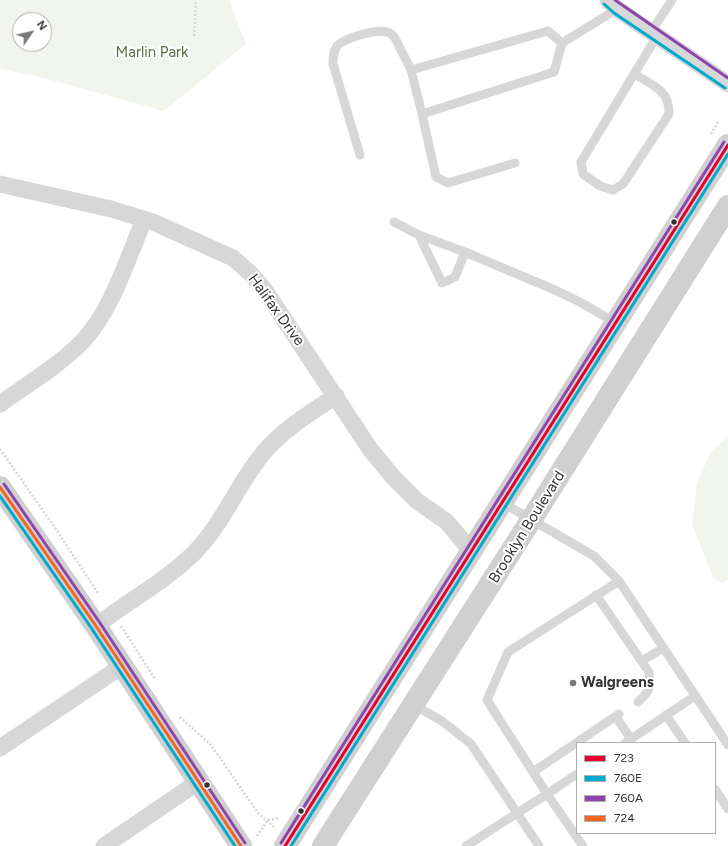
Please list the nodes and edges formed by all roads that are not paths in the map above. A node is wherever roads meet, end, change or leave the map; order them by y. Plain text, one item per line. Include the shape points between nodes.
1 (672, 0) edge
2 (612, 5) edge
3 (654, 34) junction
4 (562, 43) junction
5 (410, 70) junction
6 (634, 74) junction
7 (728, 84) edge
8 (422, 114) junction
9 (728, 145) edge
10 (360, 155) dead end
11 (515, 163) dead end
12 (0, 184) edge
13 (728, 206) edge
14 (144, 220) junction
15 (394, 222) dead end
16 (419, 235) junction
17 (465, 252) junction
18 (616, 323) junction
19 (336, 396) junction
20 (0, 404) edge
21 (0, 487) edge
22 (503, 503) junction
23 (531, 520) junction
24 (472, 552) junction
25 (619, 580) junction
26 (596, 595) junction
27 (104, 620) junction
28 (663, 648) junction
29 (642, 661) junction
30 (122, 666) junction
31 (695, 696) junction
32 (638, 702) dead end
33 (414, 705) junction
34 (666, 715) junction
35 (628, 741) edge
36 (579, 742) edge
37 (684, 742) edge
38 (576, 744) edge
39 (728, 746) edge
40 (0, 748) edge
41 (533, 772) junction
42 (576, 775) edge
43 (198, 782) junction
44 (716, 791) edge
45 (547, 794) junction
46 (728, 809) edge
47 (518, 813) junction
48 (248, 843) edge
49 (104, 846) edge
50 (286, 846) edge
51 (324, 846) edge
52 (466, 846) edge
53 (539, 846) edge
54 (583, 846) edge

1 - 3 lane
2 - 3 street
2 - 4 lane
3 - 6 lane
3 - 7 street
4 - 5 lane via 548,31
4 - 8 lane via 554,72
5 - 8 lane
5 - 10 lane via 394,36 387,32 364,34 342,42 336,47 333,64
6 - 6 lane via 581,162 583,174 600,186 613,190 623,184 669,114 670,104 665,94
8 - 11 lane via 436,177 448,183
9 - 18 main road
12 - 14 street, Halifax Drive via 111,209
13 - 23 main road, Brooklyn Boulevard
14 - 19 street, Halifax Drive via 215,249 233,258 250,272
14 - 20 street via 110,300 100,319 83,341 62,360
15 - 16 lane
16 - 17 lane
16 - 17 lane via 442,283 455,277
17 - 18 lane via 580,302
18 - 22 main road
19 - 24 street, Halifax Drive via 370,449 392,477 417,501 447,522
19 - 27 street via 298,421 269,446 214,531 195,552
21 - 27 main road
22 - 23 lane
22 - 24 main road
23 - 25 lane via 594,556
23 - 33 main road, Brooklyn Boulevard
24 - 50 main road
25 - 26 lane
25 - 28 lane
26 - 29 lane
26 - 41 lane via 508,652 487,700
27 - 30 main road
28 - 29 lane
28 - 31 lane
29 - 32 lane via 649,672 651,685 649,692
30 - 40 street
30 - 43 main road
31 - 34 lane
31 - 39 lane
33 - 47 lane via 442,721 472,744
33 - 51 main road, Brooklyn Boulevard
34 - 35 lane
34 - 37 lane
35 - 36 lane via 618,716
38 - 41 lane
41 - 45 lane
42 - 45 lane
43 - 48 main road
43 - 49 street
44 - 46 lane
45 - 47 lane
45 - 54 lane
47 - 52 lane
47 - 53 lane

